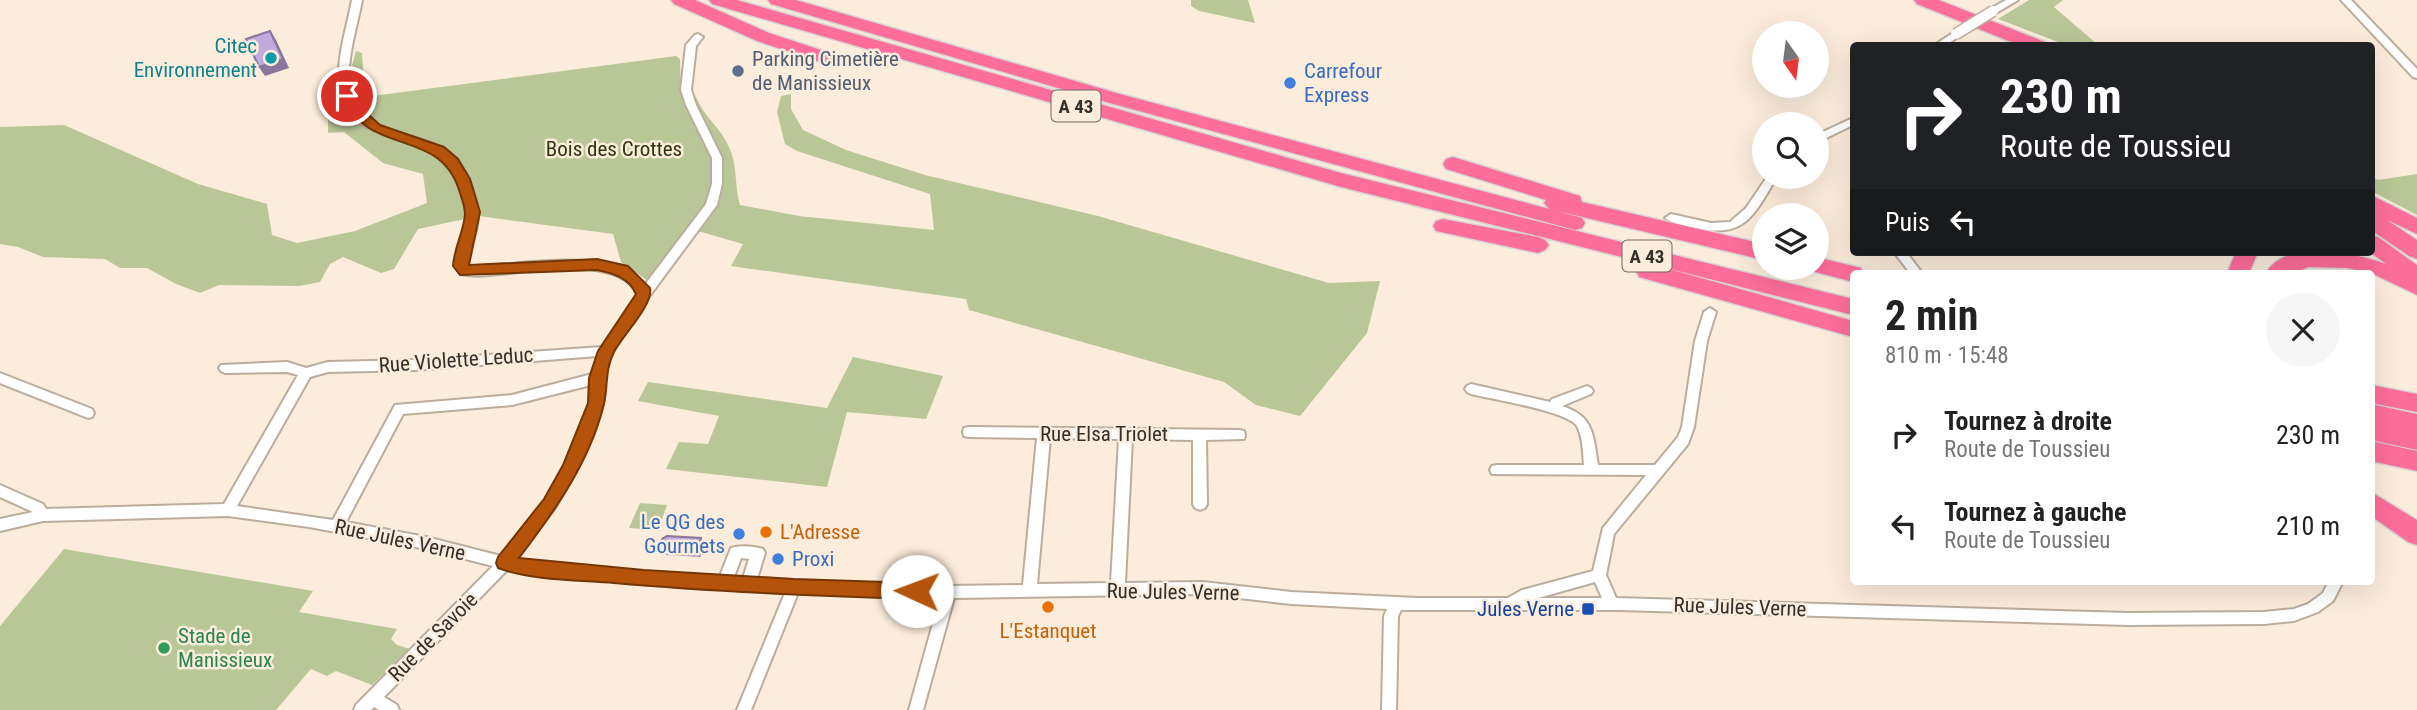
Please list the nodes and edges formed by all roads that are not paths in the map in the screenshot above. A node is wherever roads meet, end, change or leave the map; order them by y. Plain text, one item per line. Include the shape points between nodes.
1 (357, 0) edge
2 (680, 0) edge
3 (718, 0) edge
4 (777, 0) edge
5 (1903, 0) edge
6 (2013, 0) edge
7 (2346, 0) edge
8 (1928, 6) edge
9 (698, 37) dead end
10 (2004, 38) edge
11 (1944, 42) edge
12 (2009, 42) edge
13 (2022, 42) edge
14 (830, 59) dead end
15 (2417, 75) edge
16 (1850, 123) edge
17 (1829, 134) edge
18 (1274, 142) junction
19 (1453, 164) dead end
20 (1764, 189) edge
21 (2375, 204) edge
22 (2375, 211) edge
23 (1442, 216) junction
24 (1663, 222) junction
25 (2375, 222) edge
26 (2417, 227) edge
27 (2375, 234) edge
28 (2417, 240) edge
29 (2375, 245) edge
30 (1752, 248) edge
31 (2417, 251) edge
32 (2417, 264) edge
33 (1829, 268) edge
34 (2281, 270) edge
35 (1850, 273) edge
36 (2417, 276) edge
37 (2417, 288) edge
38 (1850, 291) edge
39 (644, 295) junction
40 (1850, 306) edge
41 (1710, 312) dead end
42 (1850, 328) edge
43 (606, 351) junction
44 (225, 368) dead end
45 (306, 373) junction
46 (597, 378) junction
47 (0, 379) edge
48 (1471, 389) dead end
49 (1587, 391) dead end
50 (2375, 393) edge
51 (2411, 402) edge
52 (1554, 407) junction
53 (88, 413) dead end
54 (2375, 414) edge
55 (2417, 423) edge
56 (2375, 431) edge
57 (969, 432) dead end
58 (1044, 434) junction
59 (1126, 435) junction
60 (1199, 435) junction
61 (1239, 435) dead end
62 (2417, 440) edge
63 (2375, 452) edge
64 (2417, 461) edge
65 (1497, 470) dead end
66 (1592, 470) junction
67 (1658, 470) junction
68 (0, 491) edge
69 (1200, 504) dead end
70 (2375, 505) edge
71 (228, 510) junction
72 (43, 515) junction
73 (0, 525) edge
74 (337, 526) junction
75 (2417, 534) edge
76 (505, 563) junction
77 (1599, 575) junction
78 (725, 582) junction
79 (748, 584) junction
80 (2334, 585) edge
81 (794, 587) junction
82 (1118, 590) junction
83 (1029, 591) junction
84 (948, 592) junction
85 (1397, 603) junction
86 (1511, 603) junction
87 (1612, 604) junction
88 (373, 698) junction
89 (361, 710) edge
90 (392, 710) edge
91 (744, 710) edge
92 (916, 710) edge
93 (1389, 710) edge

1 - 39 street via 345,69 347,96 358,114 375,128 439,151 453,162 472,212 461,266 465,271 597,264 636,279
2 - 14 highway via 746,31
3 - 23 highway, A 43
4 - 18 highway, A 43
5 - 8 highway
6 - 11 street, bridge
7 - 15 street
8 - 10 highway
8 - 12 highway
9 - 39 street, Rue de Savoie via 691,44 686,90 717,158 717,184 711,205
10 - 13 highway
16 - 17 street
18 - 24 highway
18 - 38 highway, A 43 via 1476,198
19 - 24 highway
20 - 24 street via 1746,218 1735,226
21 - 26 highway
22 - 28 highway
23 - 40 highway, A 43
23 - 42 highway
24 - 30 highway
25 - 31 highway
27 - 32 highway
29 - 36 highway
33 - 35 highway
34 - 37 highway via 2303,261 2336,260 2378,269
39 - 43 street, Rue de Savoie
41 - 67 street via 1684,440
43 - 45 street, Rue Violette Leduc via 328,367
43 - 46 street, Rue de Savoie
44 - 45 street, Rue Violette Leduc via 287,367
45 - 71 street
46 - 74 street via 512,400 399,409
46 - 76 street, Rue de Savoie via 596,403 571,467 550,504
47 - 53 street
48 - 52 street
49 - 52 street
50 - 51 highway
52 - 66 street via 1581,422
54 - 55 highway
56 - 62 highway
57 - 58 street, Rue Elsa Triolet
58 - 59 street, Rue Elsa Triolet
58 - 83 street
59 - 60 street, Rue Elsa Triolet
59 - 82 street
60 - 61 street, Rue Elsa Triolet
60 - 69 street
63 - 64 highway
65 - 66 street
66 - 67 street
67 - 77 street via 1608,531
68 - 72 street via 38,508
70 - 75 highway
71 - 72 street, Rue Jules Verne
71 - 74 street, Rue Jules Verne
72 - 73 street, Rue Jules Verne
74 - 76 street, Rue Jules Verne
76 - 78 street, Rue Jules Verne
76 - 88 street, Rue de Savoie
77 - 86 street
77 - 87 street
78 - 79 street, Rue Jules Verne
78 - 79 street via 736,552 758,553
79 - 81 street, Rue Jules Verne
80 - 87 street, Rue Jules Verne via 2328,597 2313,608 2264,618 2129,619
81 - 84 street, Rue Jules Verne
81 - 91 street
82 - 83 street, Rue Jules Verne
82 - 85 street, Rue Jules Verne via 1203,588
83 - 84 street, Rue Jules Verne
84 - 92 street
85 - 86 street, Rue Jules Verne
85 - 93 street via 1391,616
86 - 87 street, Rue Jules Verne
88 - 89 street, Rue de Savoie
88 - 90 street

